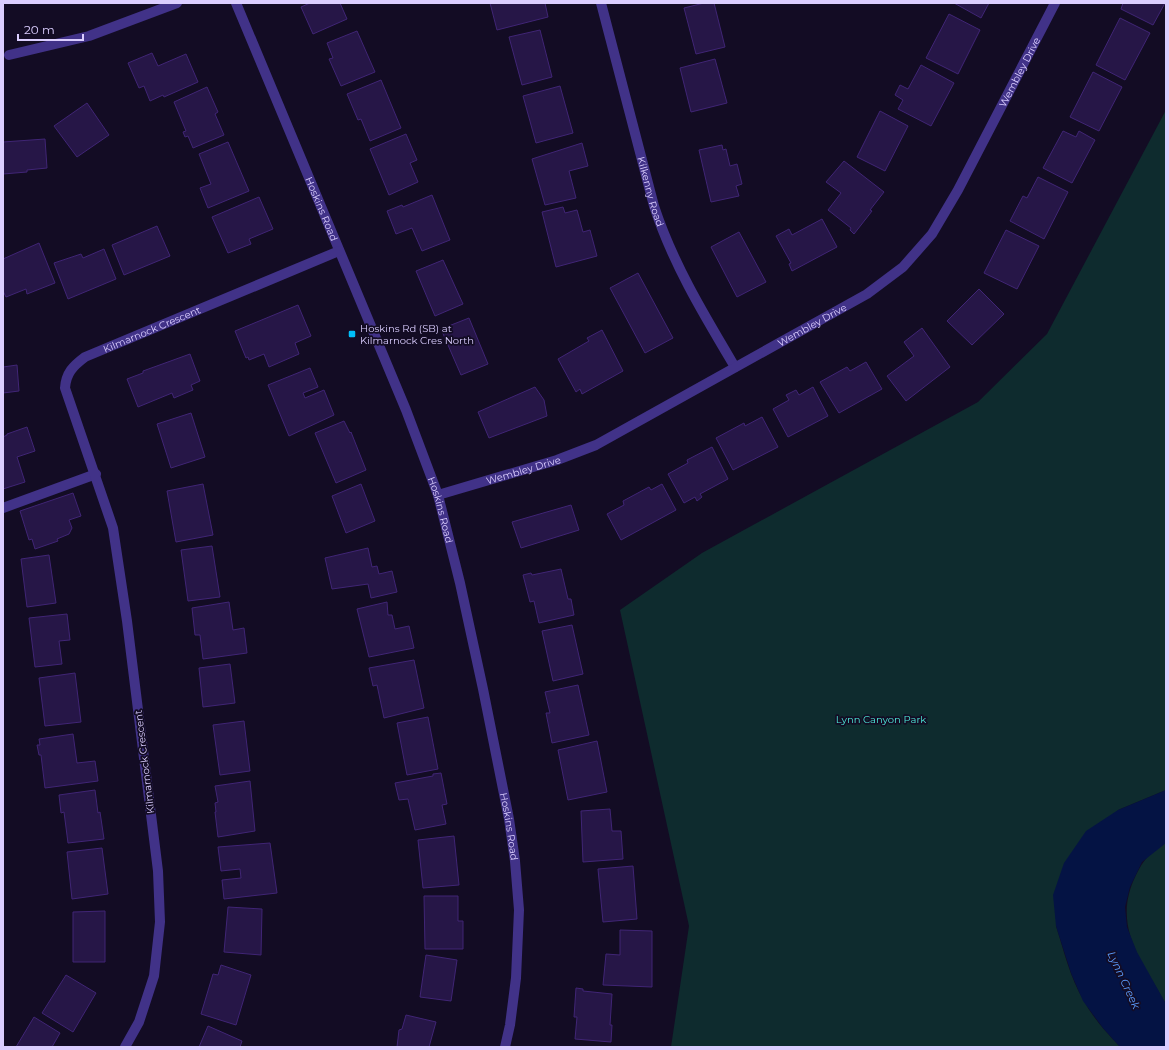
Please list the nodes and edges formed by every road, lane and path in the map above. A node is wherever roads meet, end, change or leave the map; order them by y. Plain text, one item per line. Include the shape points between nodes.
1 (177, 3) edge
2 (236, 3) edge
3 (601, 3) edge
4 (1055, 3) edge
5 (9, 55) dead end
6 (339, 251) junction
7 (735, 367) junction
8 (96, 474) junction
9 (438, 494) junction
10 (3, 508) edge
11 (125, 1047) edge
12 (505, 1047) edge

1 - 5 street via 89,36
2 - 6 street, Hoskins Road
3 - 7 street, Kilkenny Road via 664,238 701,310
4 - 7 street, Wembley Drive via 958,190 932,234 903,267 867,294
6 - 8 street, Kilmarnock Crescent via 85,357 72,367 65,388
6 - 9 street, Hoskins Road via 406,410
7 - 9 street, Wembley Drive via 596,445 557,460
8 - 10 street
8 - 11 street, Kilmarnock Crescent via 113,528 158,871 160,922 154,976 139,1022
9 - 12 street, Hoskins Road via 483,689 515,861 519,910 516,978

